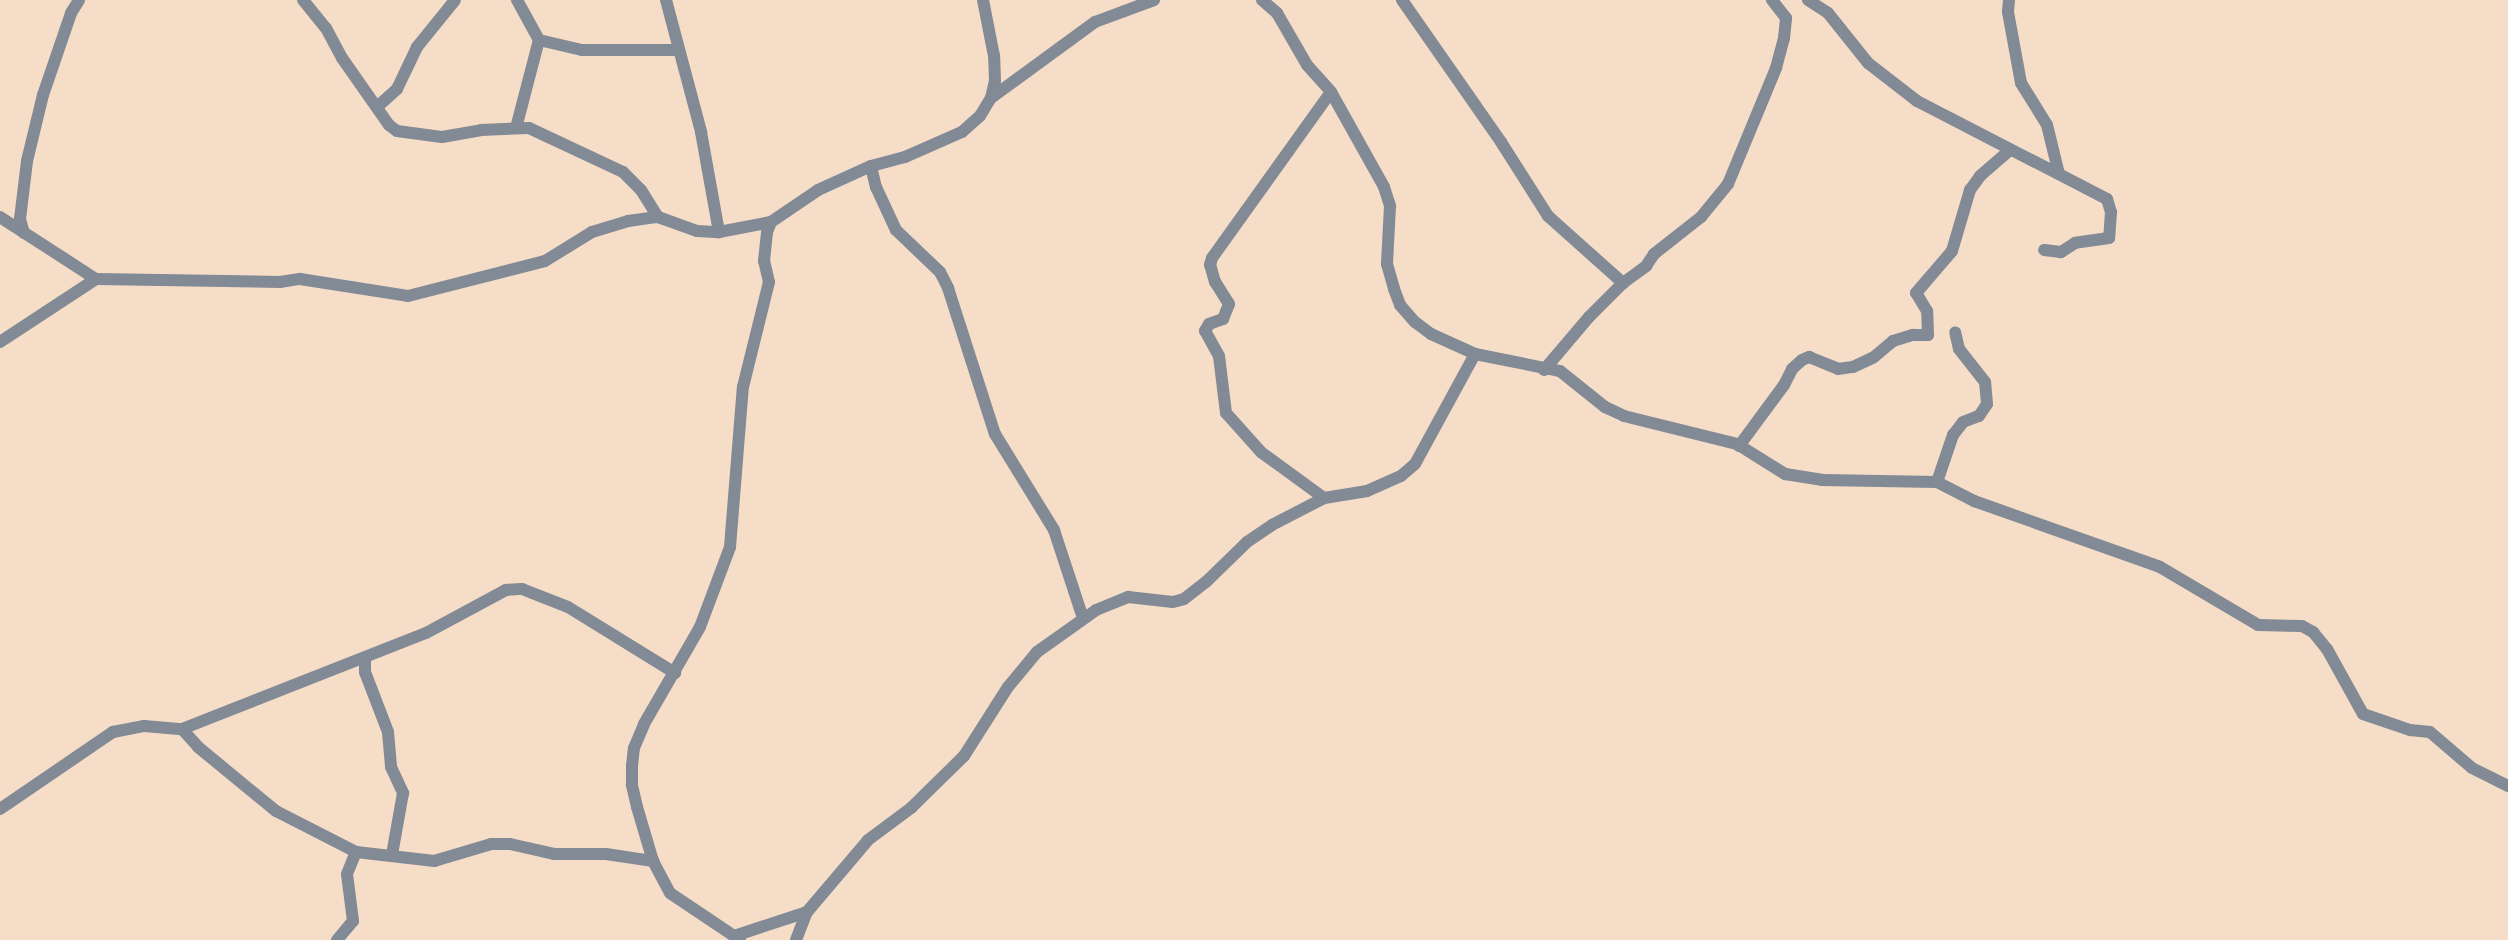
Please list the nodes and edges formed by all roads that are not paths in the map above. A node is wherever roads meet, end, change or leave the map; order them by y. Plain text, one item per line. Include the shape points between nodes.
1 (79, 0) edge
2 (303, 0) edge
3 (455, 0) edge
4 (517, 0) edge
5 (666, 0) edge
6 (984, 0) edge
7 (1154, 0) edge
8 (1262, 0) edge
9 (1402, 0) edge
10 (1772, 0) edge
11 (1808, 0) edge
12 (2009, 0) edge
13 (539, 40) junction
14 (679, 50) junction
15 (1331, 92) junction
16 (991, 97) junction
17 (377, 107) junction
18 (516, 128) junction
19 (2010, 150) junction
20 (871, 166) junction
21 (2059, 174) junction
22 (658, 216) junction
23 (0, 217) edge
24 (771, 222) junction
25 (719, 232) junction
26 (24, 233) junction
27 (2044, 250) dead end
28 (96, 279) junction
29 (1623, 284) junction
30 (1955, 332) dead end
31 (0, 342) edge
32 (1475, 354) junction
33 (1544, 370) junction
34 (1740, 446) junction
35 (1937, 482) junction
36 (1324, 498) junction
37 (1083, 618) junction
38 (365, 659) junction
39 (675, 673) junction
40 (182, 729) junction
41 (2508, 786) edge
42 (0, 809) edge
43 (356, 852) junction
44 (392, 855) junction
45 (653, 861) junction
46 (807, 912) junction
47 (737, 938) edge
48 (337, 940) edge
49 (796, 940) edge

1 - 26 street via 43,95 27,161 20,219
2 - 17 street
3 - 17 street via 417,47 397,89
4 - 13 street
5 - 14 street
6 - 16 street via 994,56
7 - 16 street via 1095,22
8 - 15 street via 1277,13 1307,65
9 - 29 street via 1548,216
10 - 29 street via 1786,18 1784,38 1728,184 1701,217
11 - 19 street via 1828,12 1868,63 1917,101
12 - 21 street via 2021,83 2047,125
13 - 14 street via 582,50
13 - 18 street
14 - 25 street via 701,132
15 - 32 street via 1384,187 1390,206 1387,264 1400,305 1431,334
15 - 36 street via 1212,258 1216,282 1229,304 1223,319 1209,324 1205,331 1219,356 1226,413 1261,452
16 - 20 street via 980,116 962,132 905,158
17 - 18 street via 397,131 442,137
18 - 22 street via 551,137 623,172
19 - 21 street
19 - 34 street via 1970,190 1952,250 1916,293 1927,311 1928,335 1892,341 1874,358 1853,367 1838,369 1809,357 1802,360
20 - 24 street via 818,190
20 - 37 street via 896,230 940,272 948,288 995,435 1054,530
21 - 27 street via 2108,199 2109,238 2075,243 2061,251
22 - 25 street via 697,231
22 - 28 street via 592,232 545,261 408,296 300,279
23 - 26 street
24 - 25 street
24 - 39 street via 765,244 769,282 739,416 730,547 700,627
26 - 28 street
28 - 31 street
29 - 33 street
30 - 35 street via 1959,349 1985,382 1987,404 1953,435
32 - 33 street
32 - 36 street via 1415,464 1401,476 1367,491
33 - 34 street via 1560,371 1605,407 1624,416
34 - 35 street via 1786,474 1822,480
35 - 41 street via 1974,501 2160,566 2258,625 2302,626 2327,649 2363,714 2430,732 2472,768
36 - 37 street via 1247,542 1184,598 1173,602 1128,597
37 - 46 street via 1037,652 1008,687 964,756 911,808 868,840
38 - 39 street via 506,590 522,589 592,620
38 - 40 street
38 - 44 street via 365,672 388,732 391,767 403,793
39 - 45 street via 634,748 632,785
40 - 42 street via 144,726 113,732
40 - 43 street via 276,811
43 - 44 street
43 - 48 street via 346,874 353,921
44 - 45 street via 434,862 491,844 510,844 554,854 606,854
45 - 47 street via 670,893
46 - 47 street
46 - 49 street

